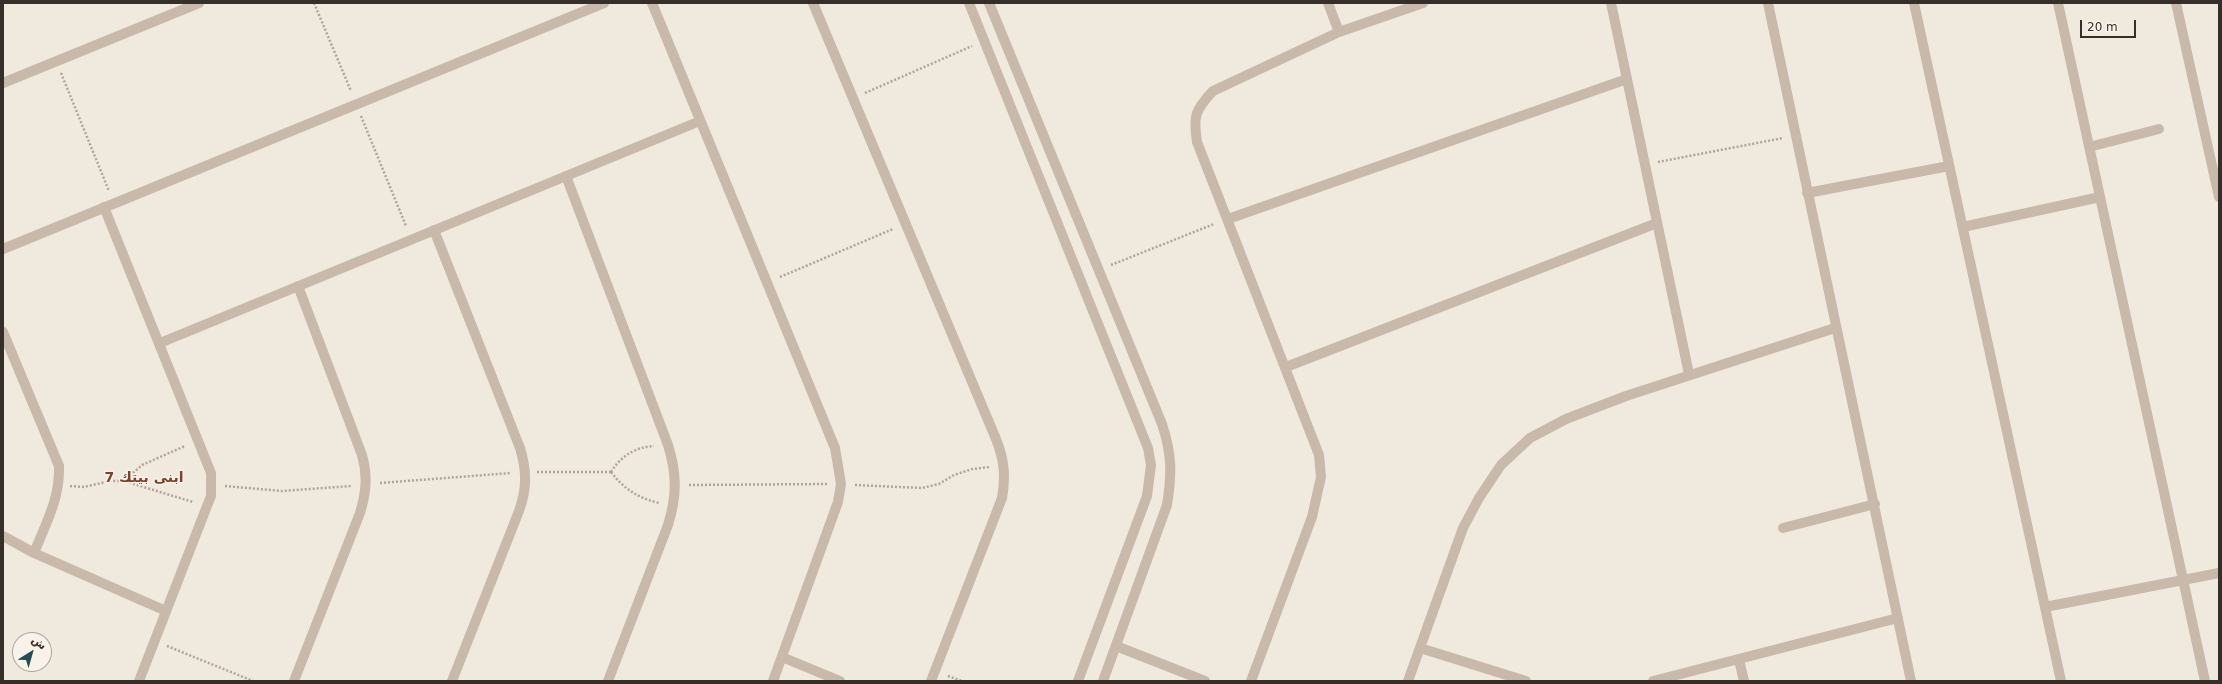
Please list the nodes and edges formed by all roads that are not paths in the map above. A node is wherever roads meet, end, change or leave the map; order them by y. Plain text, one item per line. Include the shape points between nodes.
1 (199, 3) edge
2 (604, 3) edge
3 (652, 3) edge
4 (813, 3) edge
5 (969, 3) edge
6 (989, 3) edge
7 (1328, 3) edge
8 (1423, 3) edge
9 (1611, 3) edge
10 (1768, 3) edge
11 (1914, 3) edge
12 (2058, 3) edge
13 (2176, 3) edge
14 (1339, 32) junction
15 (1627, 79) junction
16 (3, 83) edge
17 (700, 121) junction
18 (2159, 129) dead end
19 (2089, 147) junction
20 (1949, 166) junction
21 (566, 176) junction
22 (1807, 193) junction
23 (2100, 197) junction
24 (2219, 197) edge
25 (104, 207) junction
26 (1228, 219) junction
27 (1657, 223) junction
28 (1963, 227) junction
29 (434, 230) junction
30 (3, 249) edge
31 (298, 286) junction
32 (1835, 328) junction
33 (3, 332) edge
34 (160, 343) junction
35 (1286, 367) junction
36 (1689, 374) junction
37 (1875, 504) junction
38 (1783, 528) dead end
39 (3, 536) edge
40 (34, 553) junction
41 (2219, 573) edge
42 (2183, 580) junction
43 (2045, 607) junction
44 (166, 611) junction
45 (1898, 618) junction
46 (1116, 646) junction
47 (1420, 648) junction
48 (782, 657) junction
49 (1739, 660) junction
50 (139, 681) edge
51 (294, 681) edge
52 (452, 681) edge
53 (608, 681) edge
54 (773, 681) edge
55 (840, 681) edge
56 (931, 681) edge
57 (1078, 681) edge
58 (1103, 681) edge
59 (1205, 681) edge
60 (1251, 681) edge
61 (1408, 681) edge
62 (1526, 681) edge
63 (1653, 681) edge
64 (1744, 681) edge
65 (1911, 681) edge
66 (2061, 681) edge
67 (2205, 681) edge

1 - 16 street
2 - 25 street
3 - 17 street
4 - 56 street via 998,445 1004,466 1002,498
5 - 57 street via 1143,431 1151,465 1147,496
6 - 46 street via 1162,424 1171,457 1171,482 1167,505
7 - 14 street
8 - 14 street
9 - 15 street
10 - 22 street
11 - 20 street
12 - 19 street
13 - 24 street
14 - 26 street via 1213,91 1200,105 1194,123 1197,142
15 - 26 street
15 - 27 street
17 - 21 street
17 - 48 street via 835,448 841,484 833,519
18 - 19 street
19 - 23 street
20 - 22 street
20 - 28 street
21 - 29 street
21 - 53 street via 668,445 676,485 674,505
22 - 32 street
23 - 28 street
23 - 42 street
25 - 30 street
25 - 34 street
26 - 35 street
27 - 35 street
27 - 36 street
28 - 43 street
29 - 31 street
29 - 52 street via 520,448 526,472 526,485 519,511
31 - 34 street
31 - 51 street via 362,455 367,484 360,513
32 - 36 street
32 - 37 street
33 - 40 street via 58,466 59,484 55,502
34 - 44 street via 200,441 212,484 207,506
35 - 60 street via 1319,456 1321,477 1312,517
36 - 47 street via 1566,419 1530,438 1501,465 1463,528
37 - 38 street
37 - 45 street
39 - 40 street
40 - 44 street
41 - 42 street
42 - 43 street
42 - 67 street
43 - 66 street
44 - 50 street
45 - 49 street
45 - 65 street
46 - 58 street
46 - 59 street
47 - 61 street
47 - 62 street
48 - 54 street
48 - 55 street
49 - 63 street
49 - 64 street

